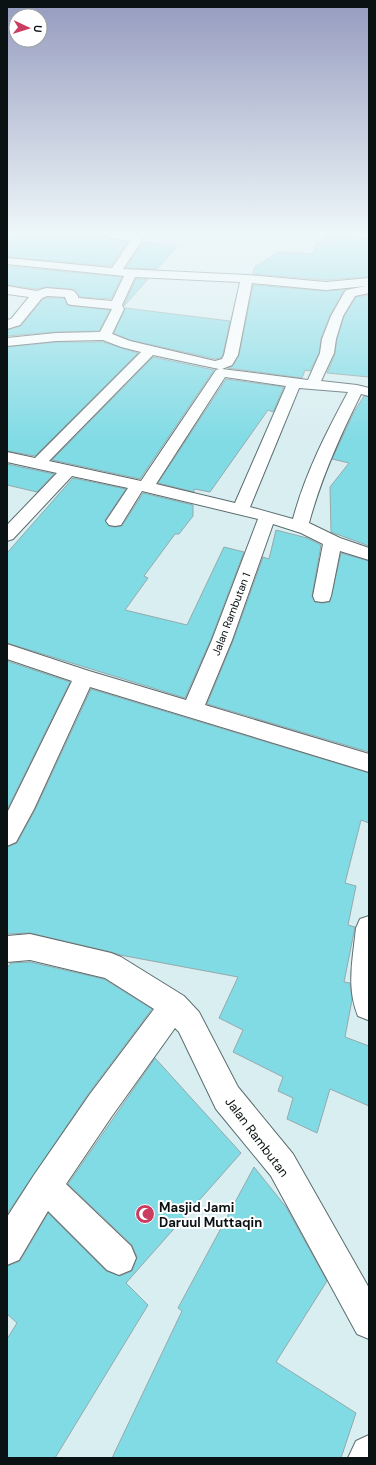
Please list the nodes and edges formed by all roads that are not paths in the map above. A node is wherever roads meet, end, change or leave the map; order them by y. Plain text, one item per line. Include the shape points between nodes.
1 (32, 302) edge
2 (87, 302) edge
3 (242, 302) edge
4 (345, 302) edge
5 (116, 305) joint
6 (7, 325) edge
7 (105, 336) junction
8 (7, 342) edge
9 (150, 350) junction
10 (315, 380) dead end
11 (294, 382) junction
12 (363, 390) edge
13 (7, 457) edge
14 (38, 464) junction
15 (68, 471) junction
16 (142, 486) junction
17 (241, 509) junction
18 (267, 517) junction
19 (115, 521) dead end
20 (300, 526) junction
21 (7, 535) edge
22 (333, 541) junction
23 (369, 554) edge
24 (322, 596) dead end
25 (7, 651) edge
26 (84, 677) junction
27 (193, 709) junction
28 (369, 763) edge
29 (7, 835) edge
30 (369, 928) edge
31 (7, 949) edge
32 (174, 1006) junction
33 (368, 1006) edge
34 (45, 1186) junction
35 (7, 1248) edge
36 (119, 1258) dead end
37 (369, 1322) edge
38 (369, 1454) edge
39 (367, 1458) edge

1 - 6 street via 15,322
2 - 5 street
3 - 9 street via 230,358 223,365
4 - 10 street via 337,316 327,353
5 - 7 street via 118,309
7 - 8 street
7 - 9 street
9 - 14 street
11 - 12 street
11 - 16 street via 221,373
11 - 17 street
12 - 20 street via 326,448
13 - 14 street
14 - 15 street
15 - 16 street
15 - 21 street
16 - 17 street
16 - 19 street
17 - 18 street
18 - 20 street
18 - 27 street, Jalan Rambutan 1 via 222,640
20 - 22 street
22 - 23 street
22 - 24 street
25 - 26 street
26 - 27 street
26 - 29 street via 22,810
27 - 28 street
30 - 33 street via 364,986
31 - 32 street, Jalan Rambutan via 30,947 111,966
32 - 34 street via 100,1105
32 - 37 street, Jalan Rambutan via 189,1022 227,1098 282,1165
34 - 35 street
34 - 36 street
38 - 39 street

